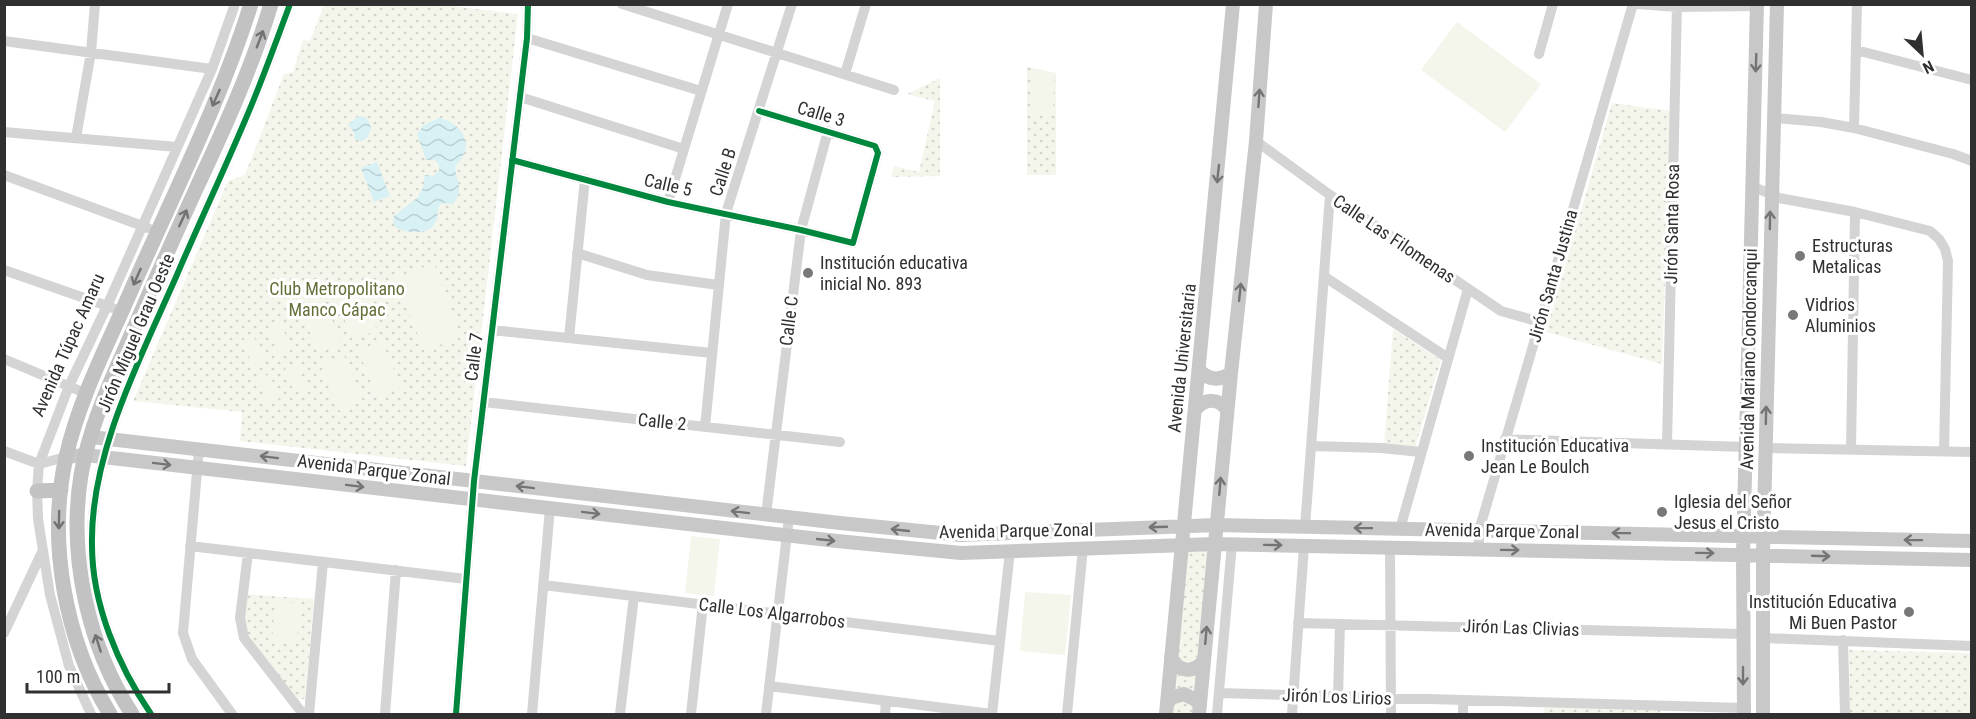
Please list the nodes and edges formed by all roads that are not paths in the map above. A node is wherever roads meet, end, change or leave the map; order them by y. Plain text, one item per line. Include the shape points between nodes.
1 (95, 4) edge
2 (235, 4) edge
3 (251, 4) edge
4 (271, 4) edge
5 (290, 4) edge
6 (528, 4) edge
7 (622, 4) edge
8 (728, 4) edge
9 (792, 4) edge
10 (866, 4) edge
11 (1233, 4) edge
12 (1266, 4) edge
13 (1553, 4) edge
14 (1633, 4) edge
15 (1638, 4) edge
16 (1777, 4) edge
17 (1857, 4) edge
18 (1757, 5) edge
19 (1677, 6) edge
20 (719, 34) junction
21 (527, 38) junction
22 (4, 41) edge
23 (1856, 50) junction
24 (91, 52) junction
25 (777, 53) junction
26 (1539, 54) dead end
27 (212, 69) junction
28 (845, 74) junction
29 (1971, 80) edge
30 (894, 90) dead end
31 (702, 91) junction
32 (520, 97) junction
33 (759, 111) junction
34 (1774, 118) junction
35 (1854, 128) junction
36 (828, 131) junction
37 (4, 132) edge
38 (76, 138) junction
39 (1256, 141) junction
40 (177, 147) junction
41 (684, 149) junction
42 (192, 154) junction
43 (512, 160) junction
44 (209, 161) junction
45 (1971, 161) edge
46 (222, 171) junction
47 (4, 175) edge
48 (585, 179) junction
49 (1752, 186) junction
50 (1771, 194) junction
51 (1330, 195) junction
52 (668, 202) junction
53 (726, 213) junction
54 (1855, 213) junction
55 (150, 229) junction
56 (801, 230) junction
57 (853, 243) joint
58 (578, 253) junction
59 (4, 270) edge
60 (1325, 278) junction
61 (717, 285) junction
62 (1468, 289) junction
63 (107, 306) junction
64 (122, 311) junction
65 (1540, 322) junction
66 (492, 330) junction
67 (569, 338) junction
68 (712, 353) junction
69 (1448, 358) junction
70 (4, 359) edge
71 (1199, 370) junction
72 (1231, 373) junction
73 (69, 386) junction
74 (86, 393) junction
75 (484, 402) junction
76 (1196, 409) junction
77 (1227, 410) junction
78 (705, 427) junction
79 (775, 435) junction
80 (91, 437) junction
81 (109, 439) junction
82 (1505, 439) junction
83 (840, 442) dead end
84 (1667, 444) junction
85 (1312, 446) junction
86 (1745, 447) junction
87 (1765, 448) junction
88 (199, 449) junction
89 (1851, 449) junction
90 (4, 451) edge
91 (1944, 451) junction
92 (1421, 452) junction
93 (1971, 452) edge
94 (85, 455) junction
95 (66, 457) junction
96 (103, 457) junction
97 (1745, 463) junction
98 (39, 464) junction
99 (1765, 464) junction
100 (197, 468) junction
101 (474, 481) junction
102 (61, 490) junction
103 (37, 491) junction
104 (473, 500) junction
105 (550, 508) junction
106 (766, 514) junction
107 (789, 517) junction
108 (1217, 525) junction
109 (1183, 526) junction
110 (1305, 527) junction
111 (1400, 529) junction
112 (1479, 531) junction
113 (787, 536) junction
114 (1743, 536) junction
115 (1763, 537) junction
116 (1788, 537) junction
117 (1971, 542) edge
118 (1215, 544) junction
119 (1232, 544) junction
120 (1181, 545) junction
121 (190, 546) junction
122 (1304, 546) junction
123 (1390, 547) junction
124 (1083, 548) junction
125 (1479, 549) junction
126 (43, 550) junction
127 (1010, 551) junction
128 (248, 553) junction
129 (1743, 554) junction
130 (1762, 554) junction
131 (1788, 555) junction
132 (1971, 560) edge
133 (323, 562) junction
134 (396, 570) junction
135 (466, 579) junction
136 (543, 585) junction
137 (634, 596) junction
138 (703, 604) junction
139 (778, 614) junction
140 (1298, 623) junction
141 (1340, 624) junction
142 (1391, 625) junction
143 (4, 633) edge
144 (1743, 634) junction
145 (1763, 638) junction
146 (1843, 640) junction
147 (1000, 641) junction
148 (1971, 646) edge
149 (1171, 657) junction
150 (1204, 661) junction
151 (769, 686) junction
152 (1219, 693) junction
153 (1293, 695) junction
154 (1338, 697) junction
155 (1391, 698) junction
156 (1463, 700) junction
157 (886, 701) junction
158 (1536, 702) junction
159 (1166, 709) edge
160 (1199, 710) edge
161 (1666, 710) edge
162 (1744, 711) edge
163 (91, 714) edge
164 (110, 714) edge
165 (132, 714) edge
166 (151, 714) edge
167 (232, 714) edge
168 (303, 714) edge
169 (309, 714) edge
170 (385, 714) edge
171 (456, 714) edge
172 (532, 714) edge
173 (620, 714) edge
174 (691, 714) edge
175 (766, 714) edge
176 (885, 714) edge
177 (992, 714) edge
178 (1067, 714) edge
179 (1217, 714) edge
180 (1292, 714) edge
181 (1391, 714) edge
182 (1463, 714) edge
183 (1536, 714) edge
184 (1763, 714) edge
185 (1845, 714) edge

1 - 24 street
2 - 27 street, Avenida Túpac Amaru
3 -> 42 highway, Avenida Túpac Amaru
44 -> 4 highway
5 - 46 street, Jirón Miguel Grau Oeste
6 - 21 street, Calle 7
7 - 20 street
8 - 20 street
9 - 25 street, Calle B
10 - 28 street
11 -> 71 main road, Avenida Universitaria
39 -> 12 main road
13 - 26 street
14 - 65 street, Jirón Santa Justina
15 - 19 street
16 - 34 main road, Avenida Mariano Condorcanqui
17 - 23 street
18 - 19 street
18 -> 49 main road, Avenida Mariano Condorcanqui
19 - 84 street, Jirón Santa Rosa
20 - 25 street
20 - 31 street
21 - 31 street
21 - 32 street, Calle 7
22 - 24 street
23 - 29 street
23 - 35 street
24 - 27 street
24 - 38 street
25 - 28 street
25 - 33 street, Calle B
27 - 40 street, Avenida Túpac Amaru
28 - 30 street
31 - 41 street
32 - 41 street
32 - 43 street, Calle 7
33 - 36 street, Calle 3
33 - 53 street, Calle B
34 - 35 street
34 - 50 main road, Avenida Mariano Condorcanqui
35 - 45 street
36 - 56 street, Calle C
36 - 57 street, Calle 3 via 875,146 878,153
37 - 38 street
38 - 40 street
39 - 51 street, Calle Las Filomenas
72 -> 39 main road
40 - 55 street, Avenida Túpac Amaru
41 - 52 street
42 - 44 highway
42 - 55 highway, Avenida Túpac Amaru
43 - 48 street, Calle 5
43 - 66 street, Calle 7
44 - 46 highway
80 -> 44 highway via 107,391
46 - 81 street, Jirón Miguel Grau Oeste
47 - 55 street
48 - 52 street, Calle 5
48 - 58 street
49 - 50 street
49 - 86 main road, Avenida Mariano Condorcanqui
50 - 54 street
87 -> 50 main road, Avenida Mariano Condorcanqui
51 - 60 street
51 - 62 street, Calle Las Filomenas
52 - 53 street, Calle 5
53 - 56 street, Calle 5
53 - 61 street, Calle B
54 - 89 street
54 - 91 street via 1930,231 1946,249
55 - 63 street, Avenida Túpac Amaru
55 -> 64 highway, Avenida Túpac Amaru
56 - 57 street, Calle 5
56 - 79 street, Calle C
58 - 61 street via 647,276
58 - 67 street
59 - 63 street
60 - 69 street
60 - 85 street
61 - 68 street, Calle B
62 - 65 street, Calle Las Filomenas via 1501,310
62 - 69 street
63 - 64 street
63 - 73 street, Avenida Túpac Amaru
64 - 74 highway, Avenida Túpac Amaru
65 - 82 street, Jirón Santa Justina
66 - 67 street
66 - 75 street, Calle 7
67 - 68 street
68 - 78 street, Calle B
69 - 92 street
70 - 73 street
71 - 72 main road via 1214,379
71 - 76 main road, Avenida Universitaria
72 - 77 main road
73 - 74 street
73 - 98 street, Avenida Túpac Amaru
74 - 95 highway, Avenida Túpac Amaru
75 - 78 street, Calle 2
75 - 101 street, Calle 7
76 - 77 main road via 1212,400
76 - 109 main road, Avenida Universitaria
108 -> 77 main road
78 - 79 street, Calle 2
79 - 83 street, Calle 2
79 - 106 street, Calle C
80 - 81 main road, Avenida Parque Zonal
80 - 94 highway
81 - 88 main road, Avenida Parque Zonal
81 - 96 street, Jirón Miguel Grau Oeste
82 - 84 street
82 - 112 street, Jirón Santa Justina
84 - 86 street
85 - 92 street
85 - 110 street
86 - 97 main road, Avenida Mariano Condorcanqui
87 - 89 street
87 - 99 main road, Avenida Mariano Condorcanqui
88 - 100 street
101 -> 88 main road, Avenida Parque Zonal
89 - 91 street
90 - 98 street
91 - 93 street
92 - 111 street
94 - 95 main road, Avenida Parque Zonal
94 - 96 main road, Avenida Parque Zonal
165 -> 94 highway via 106,668 82,585 78,519
95 - 98 street
95 - 102 highway, Avenida Túpac Amaru
96 -> 100 main road, Avenida Parque Zonal
96 - 166 street, Jirón Miguel Grau Oeste via 93,519 95,577 121,661
97 - 99 main road
97 - 114 main road, Avenida Mariano Condorcanqui
98 - 103 street, Avenida Túpac Amaru
99 - 115 main road, Avenida Mariano Condorcanqui
100 -> 104 main road, Avenida Parque Zonal
100 - 121 street
101 - 104 street, Calle 7
106 -> 101 main road, Avenida Parque Zonal
102 - 103 highway
102 -> 164 highway, Avenida Túpac Amaru via 59,536 69,610 85,662
103 - 126 street, Avenida Túpac Amaru
104 - 105 main road, Avenida Parque Zonal
104 - 135 street, Calle 7
105 -> 113 main road, Avenida Parque Zonal
105 - 136 street
106 - 107 main road, Avenida Parque Zonal
109 -> 107 main road, Avenida Parque Zonal via 961,535
107 - 113 street
108 - 109 main road, Avenida Parque Zonal
108 - 110 main road, Avenida Parque Zonal
108 - 118 main road
109 - 120 main road, Avenida Universitaria
111 -> 110 main road, Avenida Parque Zonal
111 - 112 main road, Avenida Parque Zonal
114 -> 112 main road, Avenida Parque Zonal
112 - 125 street, Jirón Santa Justina
113 -> 127 main road, Avenida Parque Zonal via 961,553
113 - 139 street
114 - 115 main road, Avenida Parque Zonal
114 - 129 main road, Avenida Mariano Condorcanqui
115 - 116 main road, Avenida Parque Zonal
115 - 130 main road, Avenida Mariano Condorcanqui
117 -> 116 main road, Avenida Parque Zonal
116 - 131 main road
118 - 119 main road, Avenida Parque Zonal
118 - 120 main road, Avenida Parque Zonal
150 -> 118 main road
119 -> 122 main road, Avenida Parque Zonal
119 - 152 street
120 - 124 main road, Avenida Parque Zonal
120 - 149 main road, Avenida Universitaria
121 - 128 street
121 - 167 street via 183,633 192,659
122 - 123 main road, Avenida Parque Zonal
122 - 140 street
123 - 125 main road, Avenida Parque Zonal
123 - 142 street
124 - 127 main road, Avenida Parque Zonal
124 - 178 street
125 -> 129 main road, Avenida Parque Zonal
126 - 143 street
126 - 163 street, Avenida Túpac Amaru via 50,595 69,666
127 - 147 street
128 - 133 street
128 - 168 street via 240,618 244,638
129 - 130 main road, Avenida Parque Zonal
129 - 144 main road, Avenida Mariano Condorcanqui
130 - 131 main road, Avenida Parque Zonal
130 - 145 main road, Avenida Mariano Condorcanqui
131 -> 132 main road, Avenida Parque Zonal
133 - 134 street
133 - 169 street
134 - 135 street
134 - 170 street
135 - 171 street, Calle 7
136 - 137 street, Calle Los Algarrobos
136 - 172 street
137 - 138 street, Calle Los Algarrobos
137 - 173 street
138 - 139 street, Calle Los Algarrobos
138 - 174 street
139 - 147 street, Calle Los Algarrobos
139 - 151 street
140 - 141 street, Jirón Las Clivias
140 - 153 street
141 - 142 street, Jirón Las Clivias
141 - 154 street
142 - 144 street, Jirón Las Clivias
142 - 155 street
144 -> 162 main road, Avenida Mariano Condorcanqui
145 - 146 street
145 - 184 main road, Avenida Mariano Condorcanqui
146 - 148 street
146 - 185 street
147 - 177 street
149 - 150 main road via 1186,670
149 - 159 main road, Avenida Universitaria
150 - 160 main road
151 - 157 street
151 - 175 street
152 - 153 street, Jirón Los Lirios
152 - 179 street
153 - 154 street, Jirón Los Lirios
153 - 180 street
154 - 155 street, Jirón Los Lirios
155 - 156 street, Jirón Los Lirios
155 - 181 street
156 - 158 street, Jirón Los Lirios
156 - 182 street
157 - 176 street
157 - 177 street
158 - 161 street, Jirón Los Lirios
158 - 183 street
159 - 160 main road via 1171,698 1184,694 1196,700
161 - 162 street, Jirón Los Lirios

